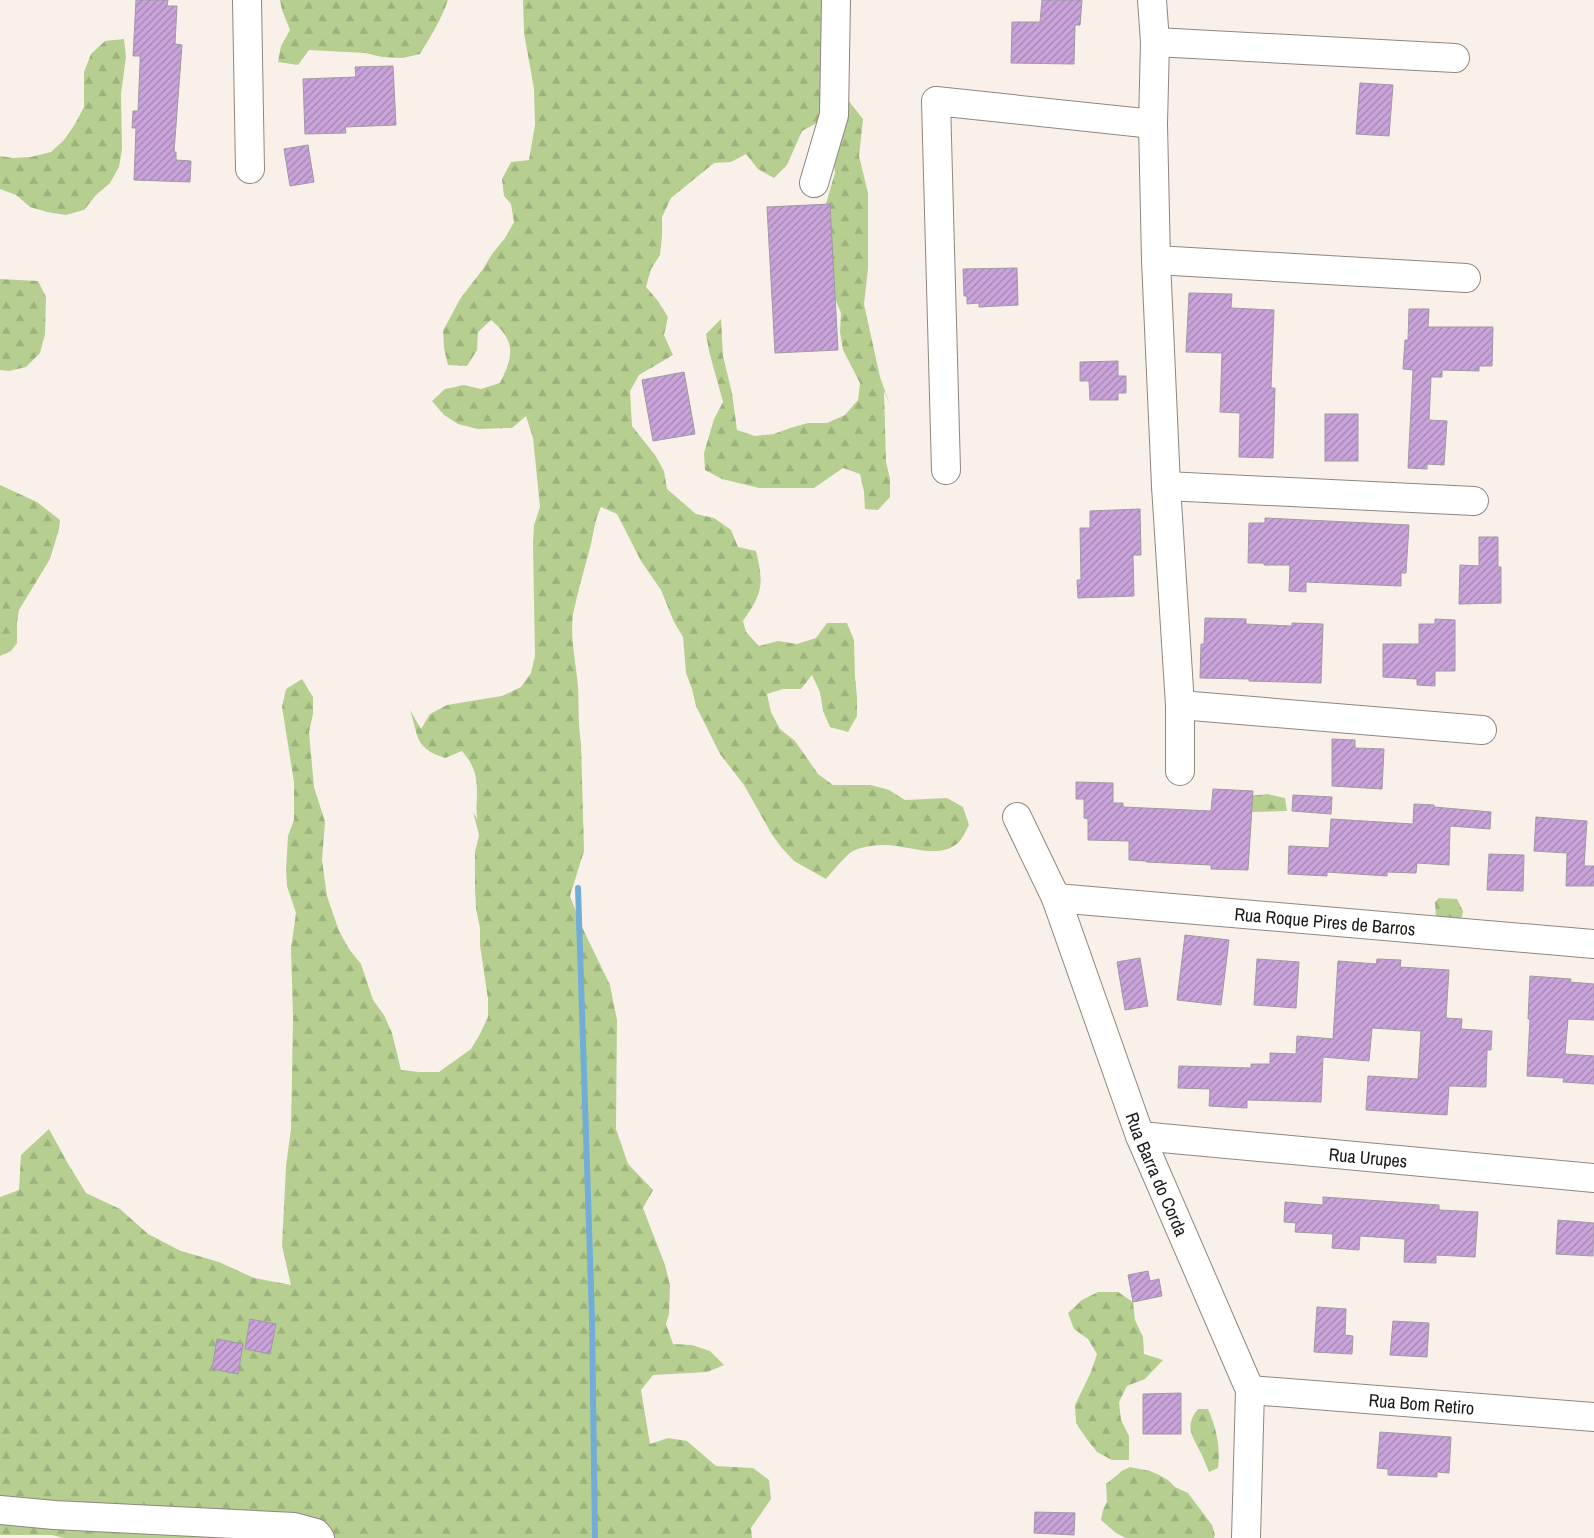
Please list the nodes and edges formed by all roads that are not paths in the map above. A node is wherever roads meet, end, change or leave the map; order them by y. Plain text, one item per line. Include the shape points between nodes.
1 (247, 0) edge
2 (836, 0) edge
3 (1152, 0) edge
4 (1154, 42) junction
5 (1454, 58) dead end
6 (1152, 124) junction
7 (250, 169) dead end
8 (814, 183) dead end
9 (1156, 260) junction
10 (1466, 278) dead end
11 (946, 470) dead end
12 (1166, 486) junction
13 (1474, 502) dead end
14 (1180, 705) junction
15 (1482, 730) dead end
16 (1180, 771) dead end
17 (1017, 817) dead end
18 (1056, 898) junction
19 (1594, 944) edge
20 (1140, 1136) junction
21 (1594, 1178) edge
22 (1250, 1390) junction
23 (1594, 1417) edge
24 (0, 1510) edge
25 (320, 1538) edge
26 (1246, 1538) edge

1 - 7 street
2 - 8 street via 834,115
3 - 4 street
4 - 5 street
4 - 6 street
6 - 9 street
6 - 11 street via 936,101
9 - 10 street
9 - 12 street
12 - 13 street
12 - 14 street
14 - 15 street
14 - 16 street
17 - 18 street, Rua Barra do Corda
18 - 19 street, Rua Roque Pires de Barros
18 - 20 street, Rua Barra do Corda
20 - 21 street, Rua Urupes
20 - 22 street, Rua Barra do Corda
22 - 23 street, Rua Bom Retiro
22 - 26 street, Rua Barra do Corda
24 - 25 street via 294,1528 316,1533

